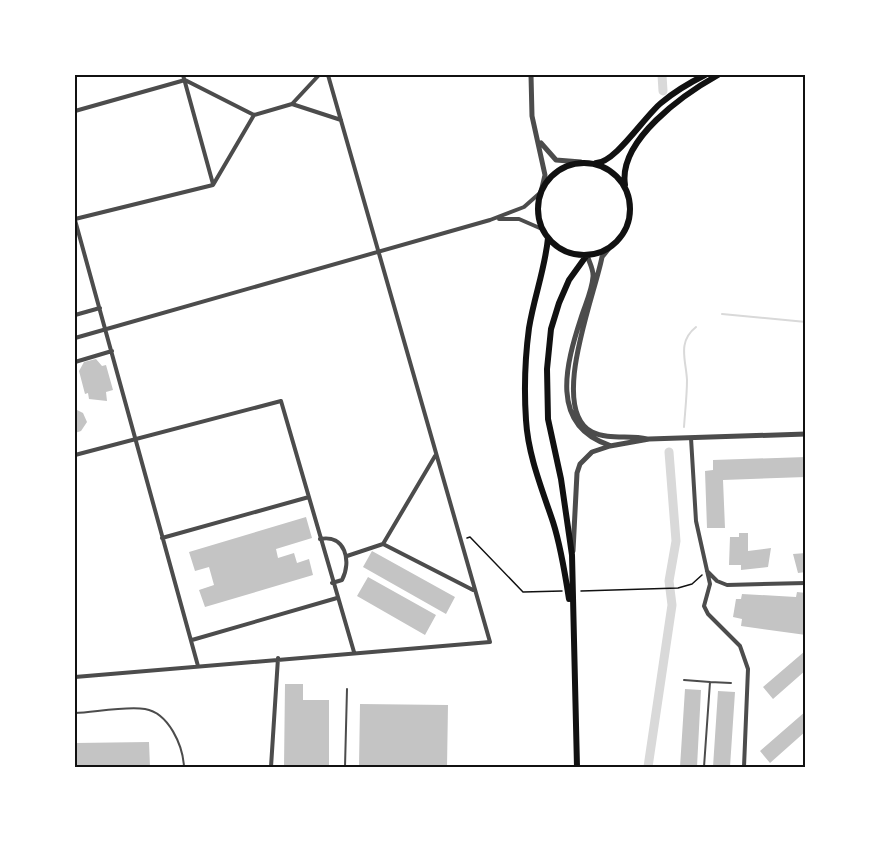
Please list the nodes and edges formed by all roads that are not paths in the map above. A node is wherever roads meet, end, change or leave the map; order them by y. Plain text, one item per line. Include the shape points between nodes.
1 (319, 75) edge
2 (328, 75) edge
3 (531, 75) edge
4 (705, 75) edge
5 (718, 75) edge
6 (184, 77) edge
7 (292, 104) junction
8 (75, 111) edge
9 (254, 115) junction
10 (341, 120) junction
11 (536, 133) junction
12 (581, 162) junction
13 (592, 163) junction
14 (213, 185) junction
15 (626, 189) junction
16 (541, 192) junction
17 (75, 220) edge
18 (490, 220) junction
19 (542, 229) junction
20 (548, 238) junction
21 (610, 247) junction
22 (378, 251) junction
23 (587, 255) junction
24 (100, 308) junction
25 (75, 315) edge
26 (106, 329) junction
27 (75, 338) edge
28 (112, 351) junction
29 (75, 362) edge
30 (806, 434) edge
31 (135, 438) junction
32 (691, 438) junction
33 (649, 439) junction
34 (610, 446) junction
35 (75, 455) edge
36 (435, 455) junction
37 (309, 497) junction
38 (162, 538) junction
39 (320, 538) junction
40 (383, 544) junction
41 (572, 555) junction
42 (347, 556) junction
43 (707, 570) junction
44 (806, 583) edge
45 (332, 584) junction
46 (474, 591) junction
47 (337, 598) junction
48 (572, 621) junction
49 (192, 640) junction
50 (354, 652) junction
51 (278, 658) junction
52 (198, 666) junction
53 (75, 677) edge
54 (684, 680) dead end
55 (710, 682) junction
56 (731, 683) dead end
57 (347, 689) dead end
58 (75, 713) edge
59 (184, 767) edge
60 (271, 767) edge
61 (345, 767) edge
62 (577, 767) edge
63 (704, 767) edge
64 (744, 767) edge

1 - 7 street
2 - 10 street
3 - 11 street
4 - 13 main road via 655,108 608,160
5 - 15 main road via 653,122 630,160 624,179
6 - 8 street
6 - 9 street
6 - 14 street
7 - 9 street
7 - 10 street
9 - 14 street
10 - 22 street
11 - 12 street via 556,160
11 - 16 street via 545,175
12 - 13 main road
12 - 16 main road via 558,170
13 - 15 main road via 615,174
14 - 17 street
15 - 21 main road via 629,219 624,232
16 - 18 street via 524,207
16 - 19 main road via 538,206
17 - 24 street
18 - 19 street via 519,219
18 - 22 street
19 - 20 main road
20 - 23 main road via 564,250
20 - 48 main road via 546,264 529,327 526,422 537,477 554,524
21 - 23 main road
21 - 33 street via 602,257 582,337 572,396 574,410 593,432
22 - 26 street
22 - 36 street
23 - 34 street via 593,278 571,353 567,401 580,428
23 - 41 main road via 559,303 551,328 547,369 548,419
24 - 25 street
24 - 26 street
26 - 27 street
26 - 28 street
28 - 29 street
28 - 31 street
30 - 32 street
31 - 35 street
31 - 37 street via 281,400
31 - 38 street
32 - 33 street
32 - 43 street via 696,521
33 - 34 street
34 - 41 street via 592,452 580,464 575,485
36 - 40 street
36 - 46 street
37 - 38 street
37 - 39 street
38 - 49 street
39 - 42 street via 337,541
39 - 45 street
40 - 42 street
40 - 46 street
41 - 48 main road
42 - 45 street via 342,580
43 - 44 street via 717,582 727,585
43 - 64 street via 710,584 704,606 740,646 748,669
45 - 47 street
46 - 50 street via 490,642
47 - 49 street
47 - 50 street
48 - 62 main road
49 - 52 street
50 - 51 street
51 - 52 street
51 - 60 street
52 - 53 street
54 - 55 lane
55 - 56 lane
55 - 63 lane
57 - 61 lane
58 - 59 lane via 146,709 170,725 183,752

